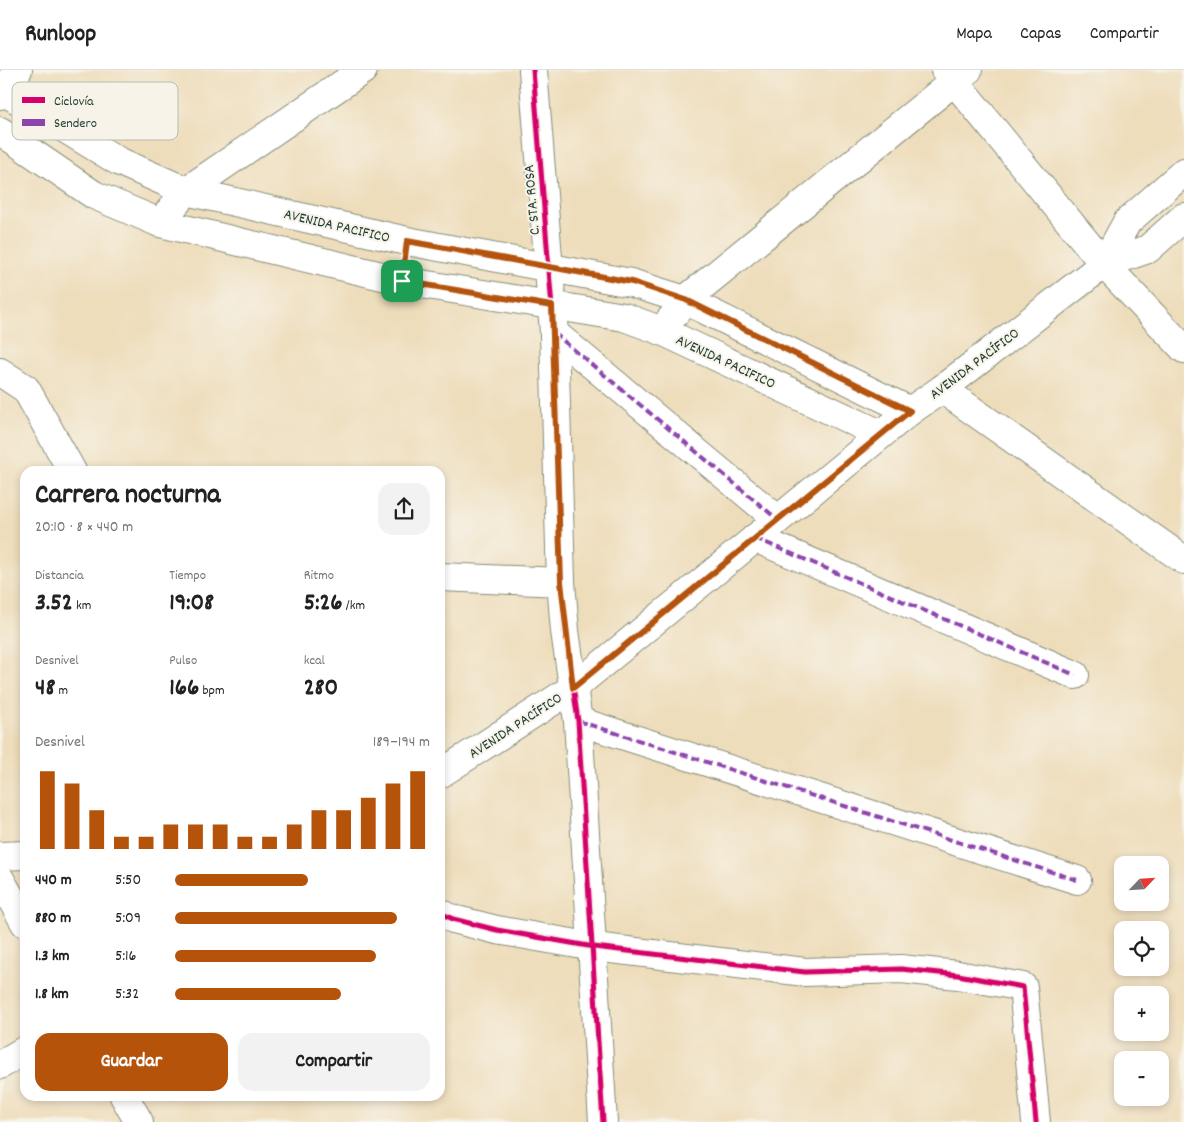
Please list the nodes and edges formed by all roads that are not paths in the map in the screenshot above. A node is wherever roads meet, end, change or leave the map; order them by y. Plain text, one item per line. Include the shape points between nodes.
1 (363, 70) edge
2 (534, 70) edge
3 (956, 74) edge
4 (0, 131) edge
5 (12, 139) edge
6 (13, 140) edge
7 (86, 140) edge
8 (1184, 172) edge
9 (186, 191) junction
10 (1184, 217) edge
11 (160, 223) junction
12 (407, 241) junction
13 (1104, 264) junction
14 (549, 267) junction
15 (402, 281) junction
16 (686, 300) junction
17 (552, 306) junction
18 (662, 331) junction
19 (554, 334) junction
20 (1184, 349) edge
21 (0, 372) edge
22 (942, 389) junction
23 (910, 411) junction
24 (880, 434) junction
25 (69, 466) edge
26 (777, 519) junction
27 (755, 538) junction
28 (1184, 560) edge
29 (445, 577) edge
30 (561, 582) junction
31 (1076, 675) dead end
32 (573, 688) junction
33 (578, 721) junction
34 (445, 771) edge
35 (20, 855) edge
36 (0, 856) edge
37 (0, 879) edge
38 (1077, 880) dead end
39 (20, 914) edge
40 (445, 915) edge
41 (594, 947) junction
42 (20, 1053) edge
43 (0, 1065) edge
44 (127, 1101) edge
45 (139, 1122) edge
46 (603, 1122) edge
47 (1036, 1122) edge

1 - 9 street
2 - 14 street, C. STA. ROSA
3 - 13 street
3 - 16 street
4 - 5 street, AVENIDA PACIFICO
6 - 11 street, AVENIDA PACIFICO via 94,195
7 - 9 street, AVENIDA PACIFICO via 118,161
8 - 13 street via 1127,222
9 - 11 street
9 - 12 street, AVENIDA PACIFICO
10 - 13 street via 1148,249
11 - 15 street, AVENIDA PACIFICO
12 - 14 street, AVENIDA PACIFICO
12 - 15 street
13 - 20 street
13 - 22 street, AVENIDA PACÍFICO
14 - 16 street, AVENIDA PACIFICO via 632,282
14 - 17 street, C. STA. ROSA
15 - 17 street, AVENIDA PACIFICO
16 - 18 street
16 - 23 street, AVENIDA PACIFICO
17 - 18 street, AVENIDA PACIFICO via 624,316
17 - 19 street, C. STA. ROSA
18 - 24 street, AVENIDA PACIFICO
19 - 26 street
19 - 30 street, C. STA. ROSA
21 - 25 street via 26,389
22 - 23 street, AVENIDA PACÍFICO
22 - 28 street
23 - 24 street, AVENIDA PACÍFICO
24 - 26 street, AVENIDA PACÍFICO
26 - 27 street, AVENIDA PACÍFICO
27 - 31 street
27 - 32 street, AVENIDA PACÍFICO
29 - 30 street
30 - 32 street, C. STA. ROSA
32 - 33 street, C. STA. ROSA
32 - 34 street, AVENIDA PACÍFICO
33 - 38 street
33 - 41 street, C. STA. ROSA
35 - 36 street
37 - 39 street
40 - 41 street via 497,930
41 - 46 street, C. STA. ROSA
41 - 47 street via 805,972 901,969 1023,987
42 - 43 street
44 - 45 street

